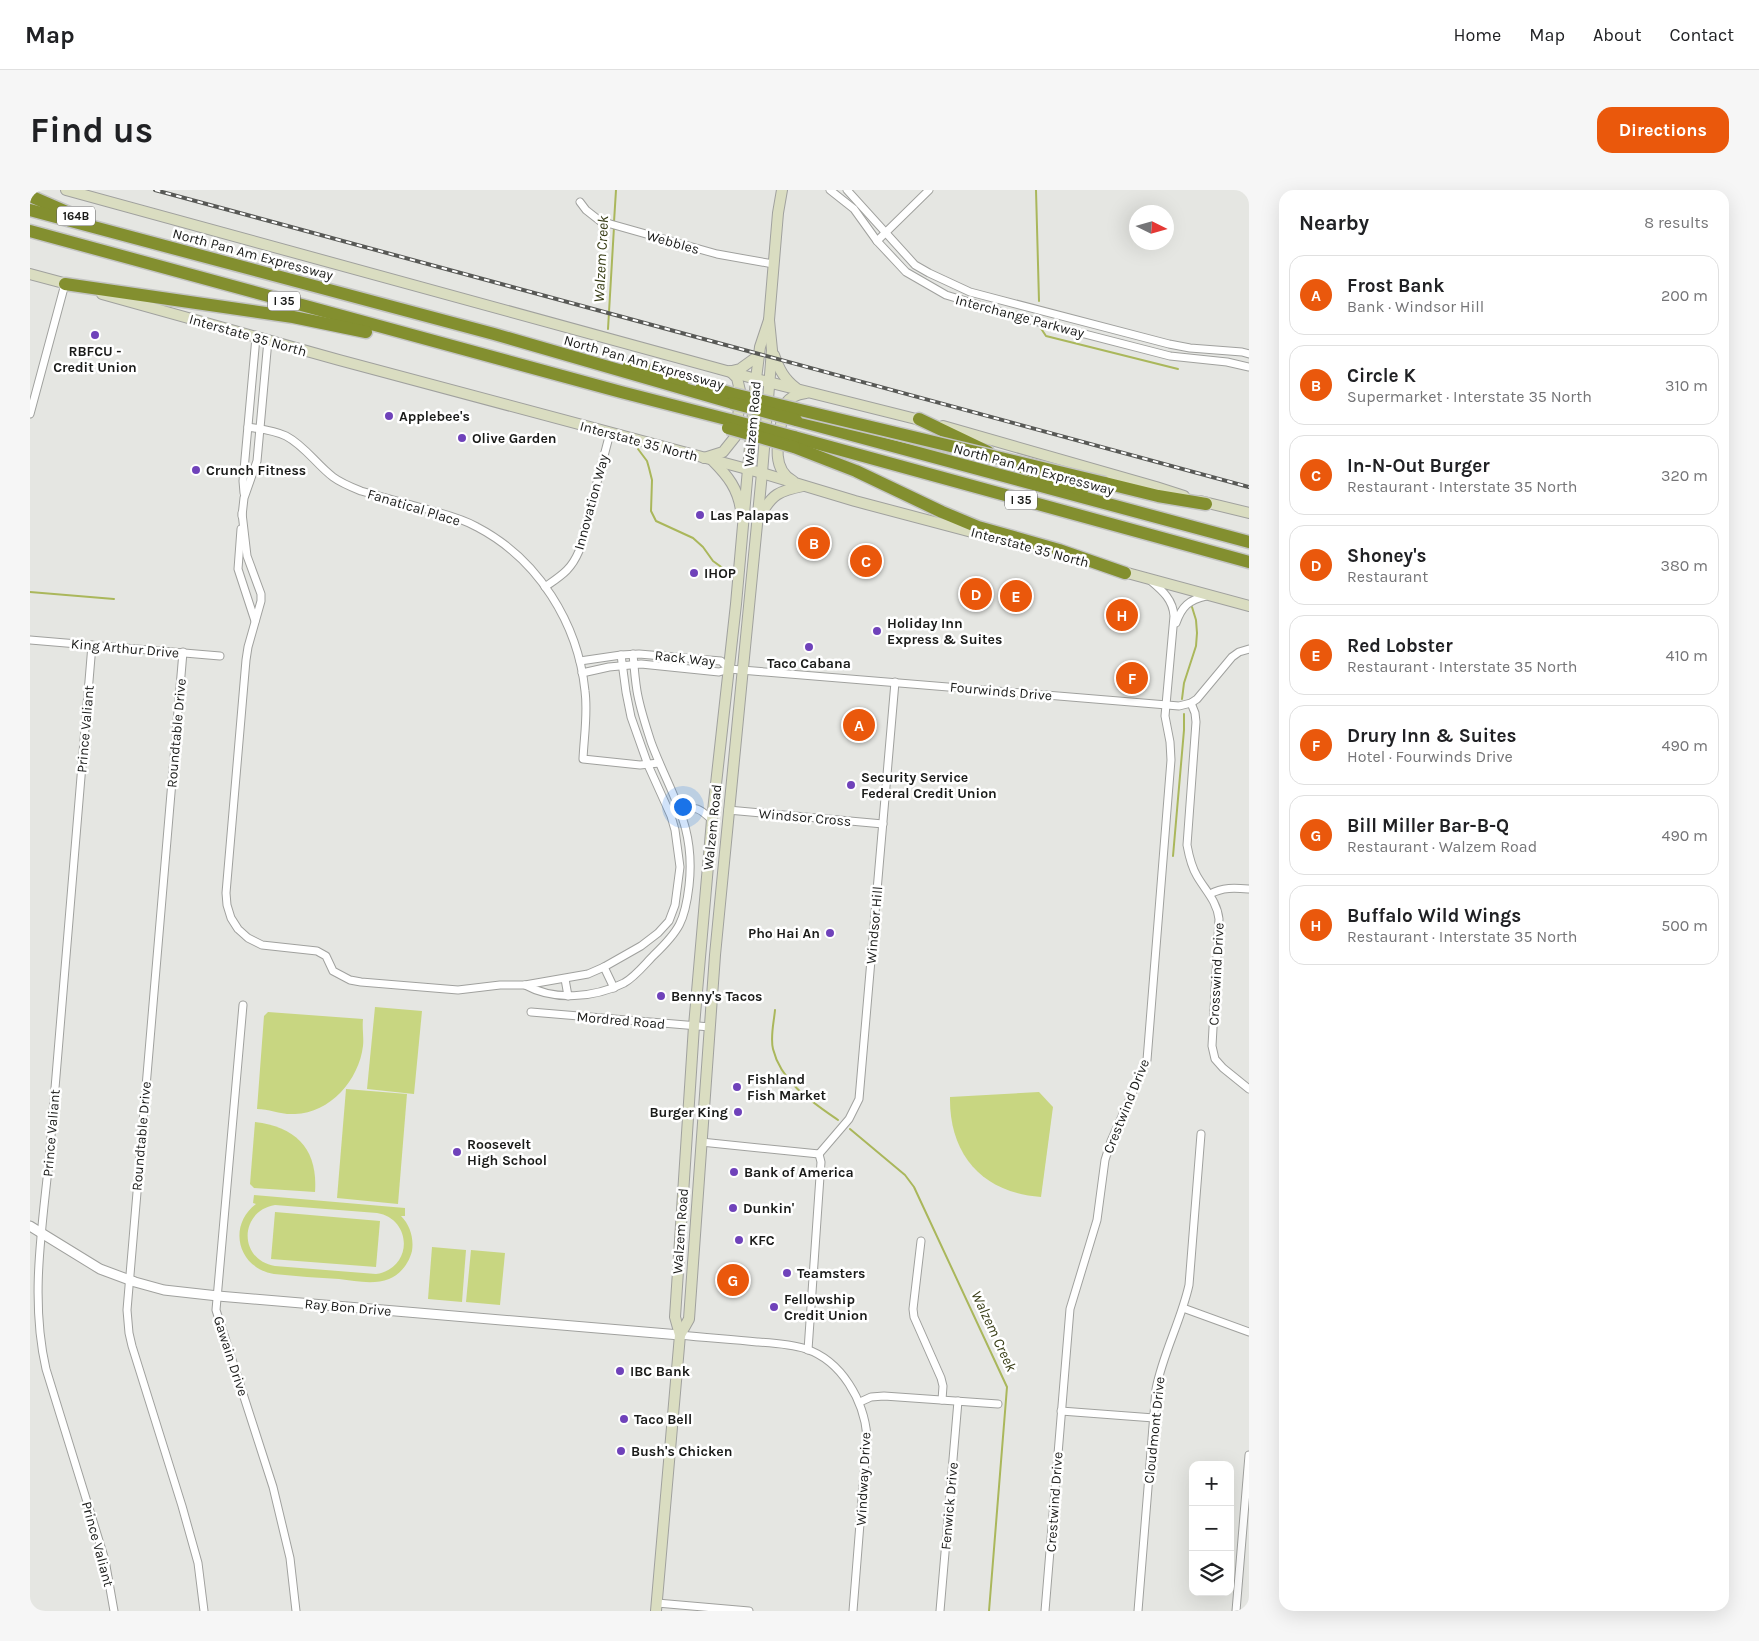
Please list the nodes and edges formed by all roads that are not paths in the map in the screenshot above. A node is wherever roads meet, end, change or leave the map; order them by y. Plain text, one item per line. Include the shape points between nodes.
1 (66, 190) edge
2 (782, 190) edge
3 (830, 190) edge
4 (847, 190) edge
5 (929, 190) edge
6 (30, 196) edge
7 (580, 202) dead end
8 (30, 210) edge
9 (30, 231) edge
10 (886, 233) junction
11 (122, 235) junction
12 (877, 241) junction
13 (773, 264) junction
14 (30, 274) edge
15 (65, 284) junction
16 (768, 320) junction
17 (256, 337) junction
18 (268, 340) junction
19 (772, 350) junction
20 (1249, 354) edge
21 (758, 356) junction
22 (1249, 366) edge
23 (538, 369) junction
24 (730, 371) junction
25 (756, 379) junction
26 (769, 382) junction
27 (796, 389) junction
28 (809, 392) junction
29 (733, 398) junction
30 (30, 414) edge
31 (919, 420) junction
32 (248, 427) junction
33 (260, 428) junction
34 (610, 433) junction
35 (794, 442) junction
36 (707, 459) junction
37 (748, 470) junction
38 (762, 473) junction
39 (803, 486) junction
40 (244, 498) junction
41 (1206, 504) junction
42 (242, 512) junction
43 (1249, 514) edge
44 (743, 522) junction
45 (757, 522) junction
46 (1182, 524) junction
47 (1249, 542) edge
48 (1249, 562) edge
49 (1125, 573) junction
50 (1149, 579) junction
51 (545, 586) junction
52 (259, 588) junction
53 (246, 592) junction
54 (1210, 596) junction
55 (1249, 606) edge
56 (255, 621) junction
57 (1174, 628) junction
58 (30, 640) edge
59 (92, 645) junction
60 (1249, 649) edge
61 (183, 652) junction
62 (633, 654) junction
63 (621, 655) junction
64 (220, 656) dead end
65 (580, 661) junction
66 (623, 665) junction
67 (634, 665) junction
68 (729, 668) junction
69 (742, 670) junction
70 (582, 673) junction
71 (895, 682) junction
72 (1191, 703) junction
73 (1166, 706) junction
74 (719, 756) junction
75 (659, 763) junction
76 (648, 765) junction
77 (728, 810) junction
78 (681, 812) junction
79 (712, 820) junction
80 (883, 824) junction
81 (1249, 889) edge
82 (1210, 894) junction
83 (604, 967) junction
84 (565, 979) junction
85 (525, 985) junction
86 (614, 988) junction
87 (568, 996) junction
88 (243, 1005) dead end
89 (531, 1012) dead end
90 (694, 1026) junction
91 (710, 1027) junction
92 (690, 1088) junction
93 (1249, 1089) edge
94 (1201, 1134) dead end
95 (701, 1142) junction
96 (819, 1154) junction
97 (30, 1226) edge
98 (40, 1232) junction
99 (921, 1241) dead end
100 (129, 1279) junction
101 (218, 1296) junction
102 (1183, 1308) junction
103 (1249, 1332) edge
104 (680, 1335) junction
105 (808, 1350) junction
106 (942, 1400) junction
107 (958, 1401) junction
108 (860, 1402) junction
109 (998, 1404) dead end
110 (1061, 1411) junction
111 (1154, 1418) junction
112 (1249, 1454) edge
113 (656, 1607) edge
114 (114, 1611) edge
115 (204, 1611) edge
116 (296, 1611) edge
117 (749, 1611) edge
118 (853, 1611) edge
119 (940, 1611) edge
120 (1045, 1611) edge
121 (1138, 1611) edge
122 (1236, 1611) edge

1 - 24 main road
2 - 13 main road, Walzem Road
3 - 12 street, Interchange Parkway via 854,209
4 - 10 street, Interchange Parkway
5 - 10 street
6 - 11 highway, 164B
7 - 13 street, Webbles via 600,221 717,254
8 - 11 highway, North Pan Am Expressway / I 35
9 - 23 highway, I 35
10 - 12 street
10 - 20 street, Interchange Parkway via 915,264 970,292 1170,344
11 - 29 highway, North Pan Am Expressway / I 35
12 - 22 street, Interchange Parkway via 906,272 946,296 1170,356
13 - 16 main road, Walzem Road
14 - 15 main road, Interstate 35 North
15 - 17 main road, Interstate 35 North
15 - 23 highway via 340,325 436,350
15 - 30 street
16 - 19 main road, Walzem Road
16 - 21 main road, Walzem Road
17 - 18 main road, Interstate 35 North
17 - 32 street
18 - 33 street
18 - 34 main road, Interstate 35 North
19 - 26 main road, Walzem Road
19 - 27 main road via 778,368
21 - 24 main road via 740,369
21 - 25 main road, Walzem Road
23 - 35 highway, I 35, bridge
24 - 25 main road
24 - 36 main road via 737,378 741,395 735,437 723,452
25 - 26 main road
25 - 37 main road, Walzem Road
26 - 27 main road
26 - 38 main road, Walzem Road
27 - 28 main road
28 - 31 main road
28 - 39 main road via 797,394 786,403 778,451 781,470
29 - 41 highway, bridge via 1158,496
29 - 46 highway, North Pan Am Expressway / I 35, bridge via 796,420
31 - 41 main road
31 - 46 highway via 1055,481
32 - 33 street, Fanatical Place
32 - 40 street
33 - 40 street via 257,461
33 - 51 street, Fanatical Place via 286,436 332,477 347,485 476,526 505,546
34 - 36 main road, Interstate 35 North
34 - 51 street, Innovation Way via 574,564
35 - 48 highway, I 35
35 - 49 highway via 971,524
36 - 37 main road, Interstate 35 North
36 - 44 main road via 734,486
37 - 38 main road, Interstate 35 North
37 - 44 main road, Walzem Road
38 - 39 main road, Interstate 35 North
38 - 45 main road, Walzem Road
39 - 45 main road via 775,495
39 - 49 main road, Interstate 35 North
40 - 42 street
41 - 43 main road
42 - 52 street via 247,556
42 - 53 street via 238,569
44 - 68 main road, Walzem Road
45 - 69 main road, Walzem Road
46 - 47 highway, North Pan Am Expressway / I 35
49 - 50 main road, Interstate 35 North
50 - 54 main road, Interstate 35 North
50 - 57 street, Crestwind Drive via 1172,604
51 - 65 street, Fanatical Place via 562,612
52 - 53 street
52 - 56 street via 260,601
53 - 56 street
54 - 55 main road, Interstate 35 North
54 - 57 street, Crestwind Drive via 1195,598 1185,605
56 - 85 street via 246,660 226,893 231,918 238,930 262,945 317,951 326,956 333,970 350,980 458,990
57 - 73 street, Crestwind Drive
58 - 59 street, King Arthur Drive
59 - 61 street, King Arthur Drive
59 - 98 street, Prince Valiant via 49,1160
60 - 72 street via 1232,657
61 - 64 street, King Arthur Drive
61 - 100 street, Roundtable Drive
62 - 63 street, Rack Way
62 - 67 street
62 - 68 street, Rack Way via 720,661
63 - 65 street, Rack Way
63 - 66 street
65 - 70 street, Fanatical Place
66 - 67 street, Rack Way
66 - 70 street, Rack Way
66 - 76 street via 631,717
67 - 68 street, Rack Way via 719,672
67 - 75 street via 641,708
68 - 69 street, Fourwinds Drive
68 - 74 main road, Walzem Road
69 - 71 street, Fourwinds Drive
69 - 77 main road, Walzem Road
70 - 76 street, Fanatical Place via 586,708 583,759
71 - 73 street, Fourwinds Drive
71 - 80 street, Windsor Hill
72 - 73 street, Fourwinds Drive
72 - 82 street, Crosswind Drive via 1196,722 1187,845 1189,859
73 - 110 street, Crestwind Drive via 1171,760 1147,1060 1104,1167 1097,1220 1070,1309
74 - 77 main road via 721,804
74 - 79 main road, Walzem Road
75 - 76 street
75 - 78 street
76 - 83 street via 675,830 680,867 675,905 669,922 658,933
77 - 80 street, Windsor Cross
77 - 91 main road, Walzem Road
78 - 79 street via 696,808
78 - 86 street via 690,847 691,868 682,920 666,944 628,980
79 - 90 main road, Walzem Road
80 - 96 street, Windsor Hill via 859,1099 849,1119
81 - 82 street via 1225,888
82 - 93 street, Crosswind Drive via 1219,919 1214,1059
83 - 84 street
83 - 86 street
84 - 85 street
84 - 87 street
85 - 87 street via 537,991
86 - 87 street
88 - 101 street, Gawain Drive
89 - 90 street, Mordred Road
90 - 91 street, Mordred Road
90 - 92 main road, Walzem Road
91 - 95 main road, Walzem Road
92 - 95 main road via 694,1134
92 - 104 main road, Walzem Road via 675,1317
94 - 102 street, Cloudmont Drive via 1189,1285
95 - 96 street
95 - 104 main road, Walzem Road via 689,1318
96 - 105 street
97 - 98 street, Ray Bon Drive
98 - 100 street, Ray Bon Drive via 100,1269
98 - 114 street, Prince Valiant via 38,1312 42,1351 100,1543
99 - 106 street via 914,1317 941,1378
100 - 101 street, Ray Bon Drive via 164,1290
100 - 115 street, Roundtable Drive via 129,1333 198,1563
101 - 104 street, Ray Bon Drive
101 - 116 street, Gawain Drive via 216,1310 273,1487 290,1558
102 - 103 street
102 - 111 street, Cloudmont Drive via 1159,1375
104 - 105 street, Windway Drive via 784,1344
104 - 113 main road, Walzem Road
105 - 108 street, Windway Drive via 841,1374
106 - 107 street
106 - 108 street via 884,1396
107 - 109 street
107 - 119 street, Fenwick Drive
108 - 118 street, Windway Drive via 867,1436
110 - 111 street
110 - 120 street, Crestwind Drive
111 - 121 street, Cloudmont Drive
112 - 122 street
113 - 117 street

